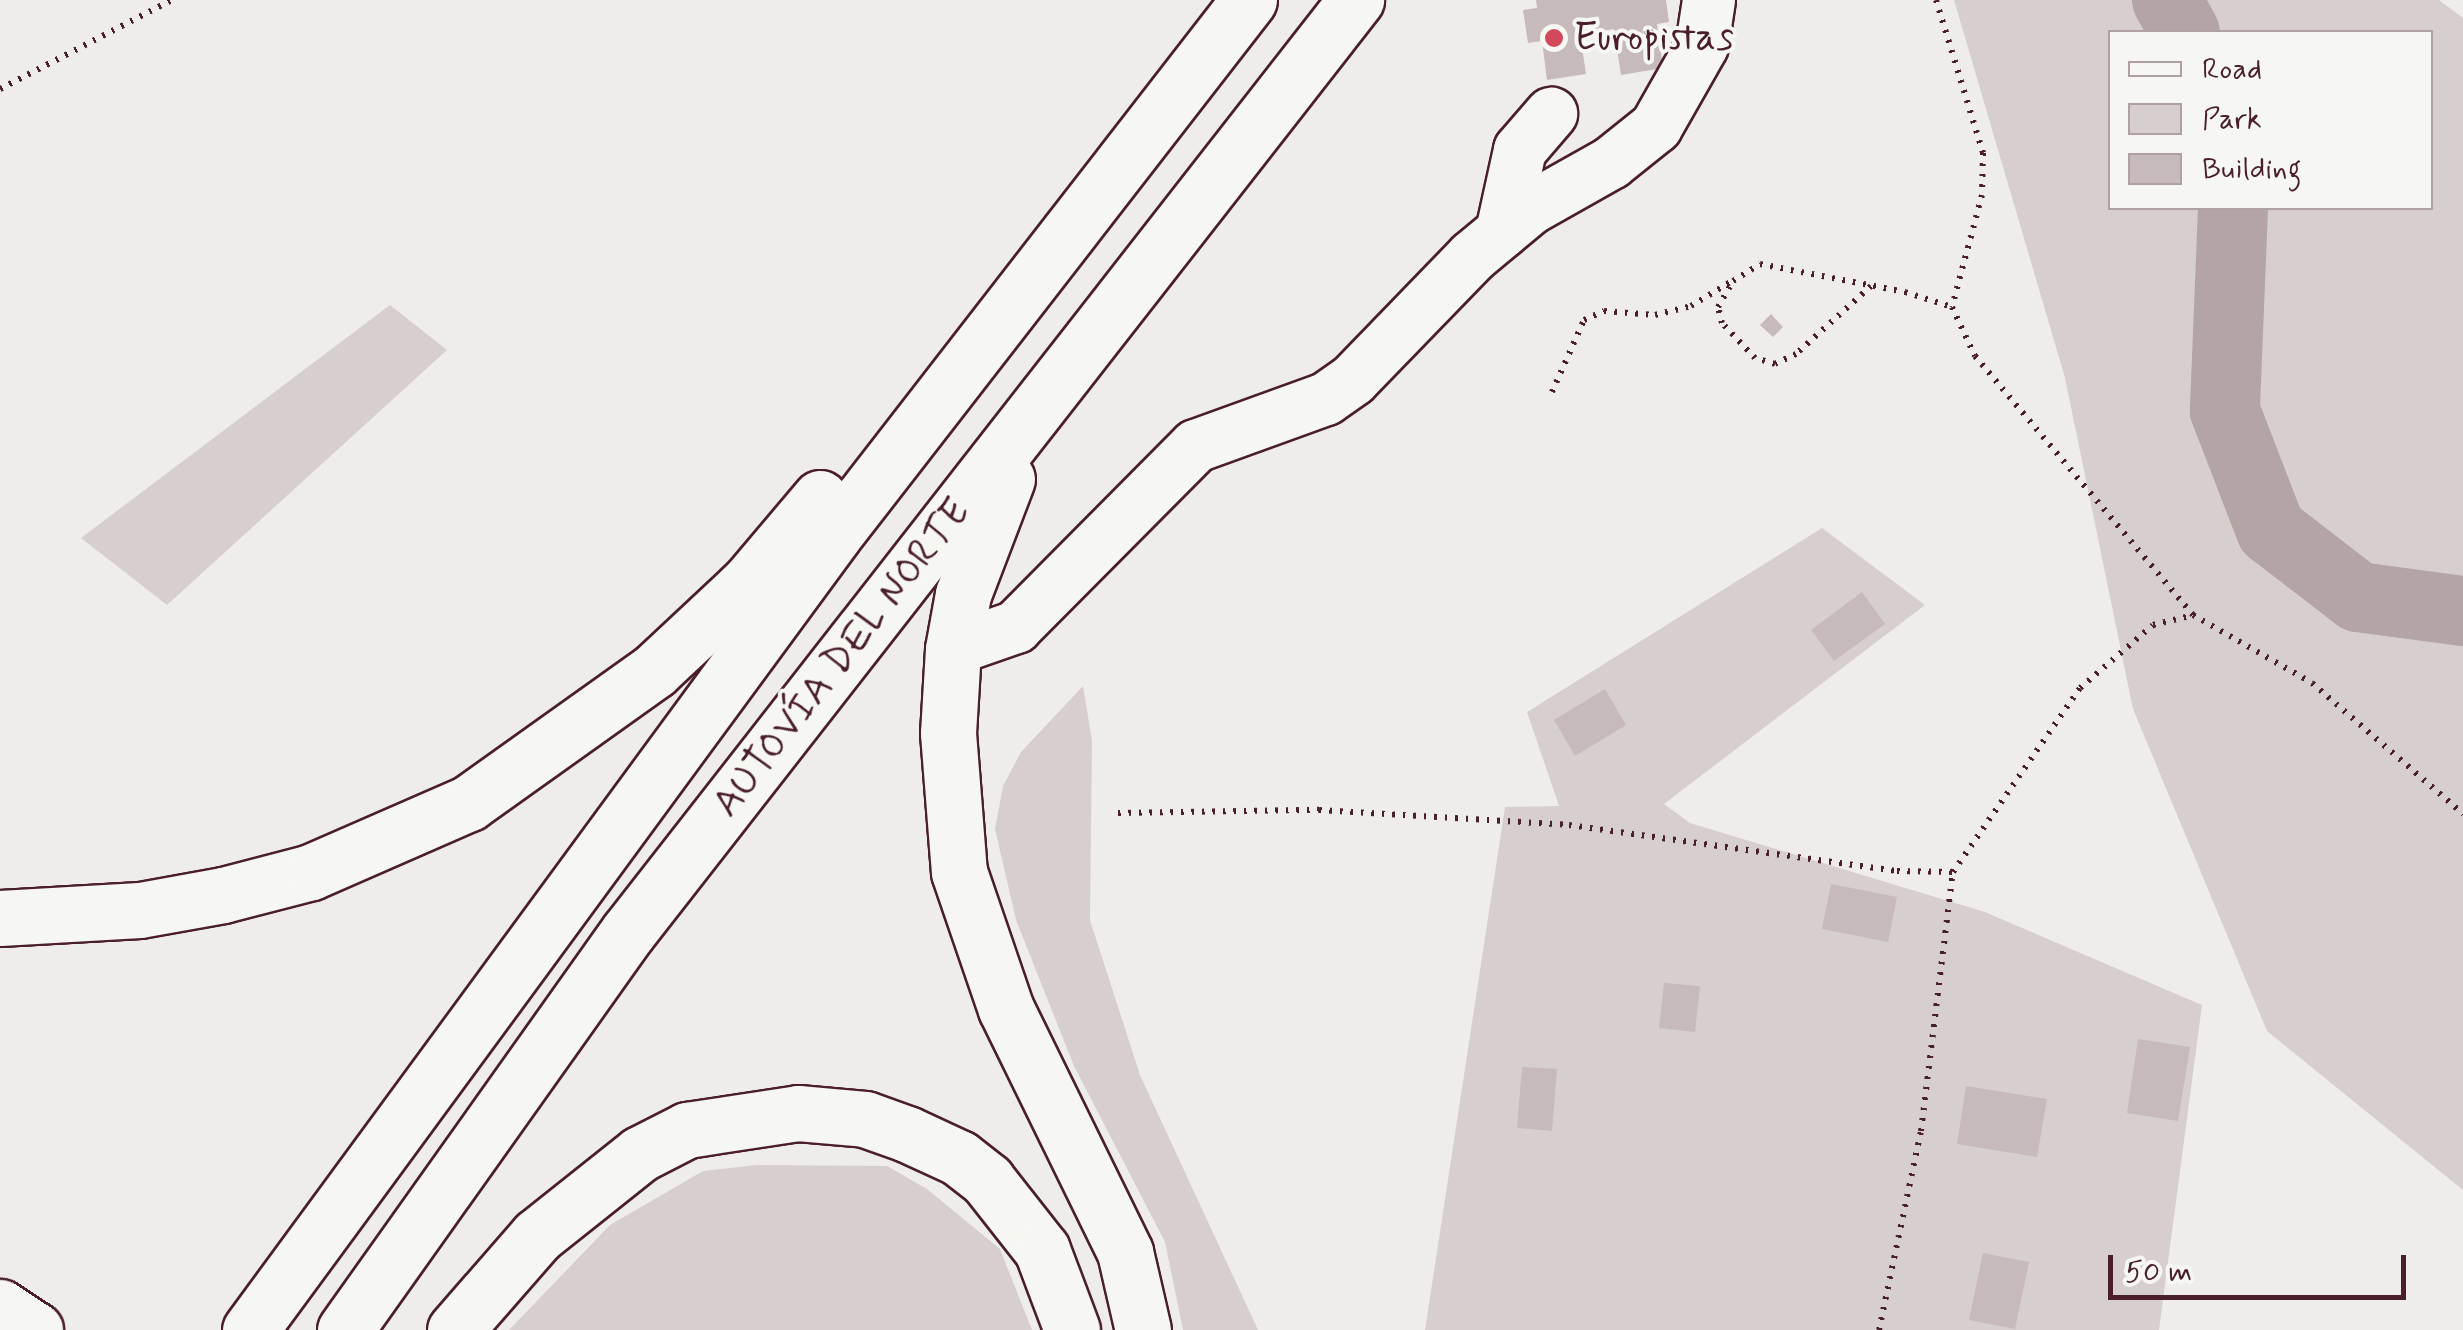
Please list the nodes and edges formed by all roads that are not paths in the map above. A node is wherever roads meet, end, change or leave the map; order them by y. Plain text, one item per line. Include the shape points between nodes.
1 (1249, 0) edge
2 (1356, 0) edge
3 (1709, 0) edge
4 (1551, 114) dead end
5 (1502, 232) junction
6 (1010, 305) junction
7 (1014, 437) junction
8 (953, 649) junction
9 (0, 918) edge
10 (0, 1307) edge
11 (34, 1330) edge
12 (250, 1330) edge
13 (344, 1330) edge
14 (454, 1330) edge
15 (1072, 1330) edge
16 (1143, 1330) edge

1 - 6 highway, AUTOVÍA DEL NORTE
2 - 7 highway, AUTOVÍA DEL NORTE
3 - 5 lane via 1702,46 1656,126
4 - 5 lane via 1520,150
5 - 8 lane via 1354,380 1326,399 1196,446 1016,627
6 - 9 highway via 944,352 749,582 654,671 468,803 311,872 224,895 120,912
6 - 12 highway, AUTOVÍA DEL NORTE
7 - 8 highway via 1004,498 981,539
7 - 13 highway, AUTOVÍA DEL NORTE via 628,932
8 - 16 highway via 951,790 970,914 1006,1009 1125,1252
10 - 11 highway
14 - 15 highway via 536,1236 640,1154 687,1130 798,1112 879,1124 959,1158 988,1180 1042,1250

